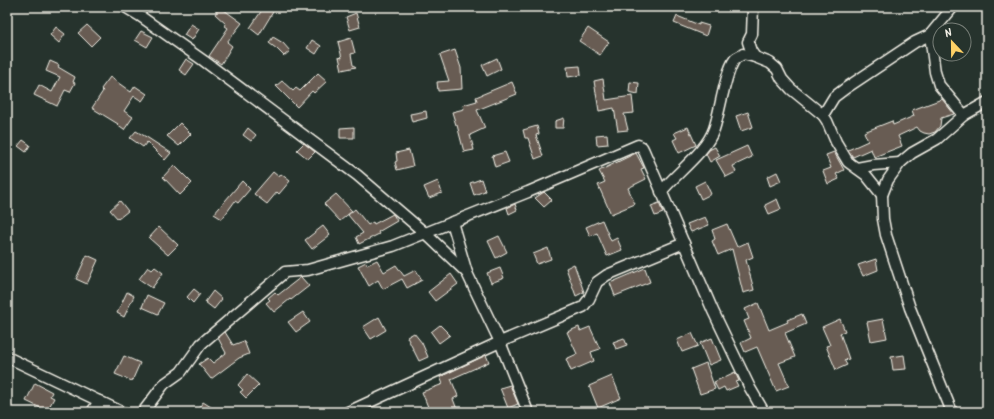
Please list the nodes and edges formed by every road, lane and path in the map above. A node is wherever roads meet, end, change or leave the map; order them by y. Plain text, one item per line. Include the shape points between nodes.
1 (125, 7) edge
2 (753, 7) edge
3 (953, 7) edge
4 (930, 35) junction
5 (755, 57) junction
6 (987, 102) edge
7 (823, 115) junction
8 (964, 116) junction
9 (900, 163) junction
10 (857, 168) junction
11 (661, 192) junction
12 (882, 195) junction
13 (452, 222) junction
14 (426, 234) junction
15 (684, 243) junction
16 (467, 273) junction
17 (500, 342) junction
18 (7, 357) edge
19 (99, 401) junction
20 (92, 412) edge
21 (122, 412) edge
22 (143, 412) edge
23 (348, 412) edge
24 (528, 412) edge
25 (764, 412) edge
26 (952, 412) edge

1 - 14 street via 204,61 357,175
2 - 5 street via 752,34 748,42
3 - 4 street
4 - 7 street via 915,42 846,88 834,97
4 - 8 street via 934,72 939,85
5 - 7 street via 770,63 791,89
5 - 11 street via 743,54 736,59 730,70 714,131 705,147
6 - 8 street
7 - 10 street via 848,162
8 - 9 street via 937,139 912,152
9 - 10 street via 873,164
9 - 12 street via 888,180
10 - 12 street
11 - 13 street via 644,151 638,145
11 - 15 street
12 - 26 street via 886,235 910,308
13 - 14 street
13 - 16 street
14 - 16 street
14 - 22 street via 348,260 308,270 285,272 201,344 181,372 164,384
15 - 17 street via 607,275 597,282 583,307
15 - 25 street via 713,311
16 - 17 street
17 - 23 street
17 - 24 street
18 - 19 street
19 - 20 street
19 - 21 street

